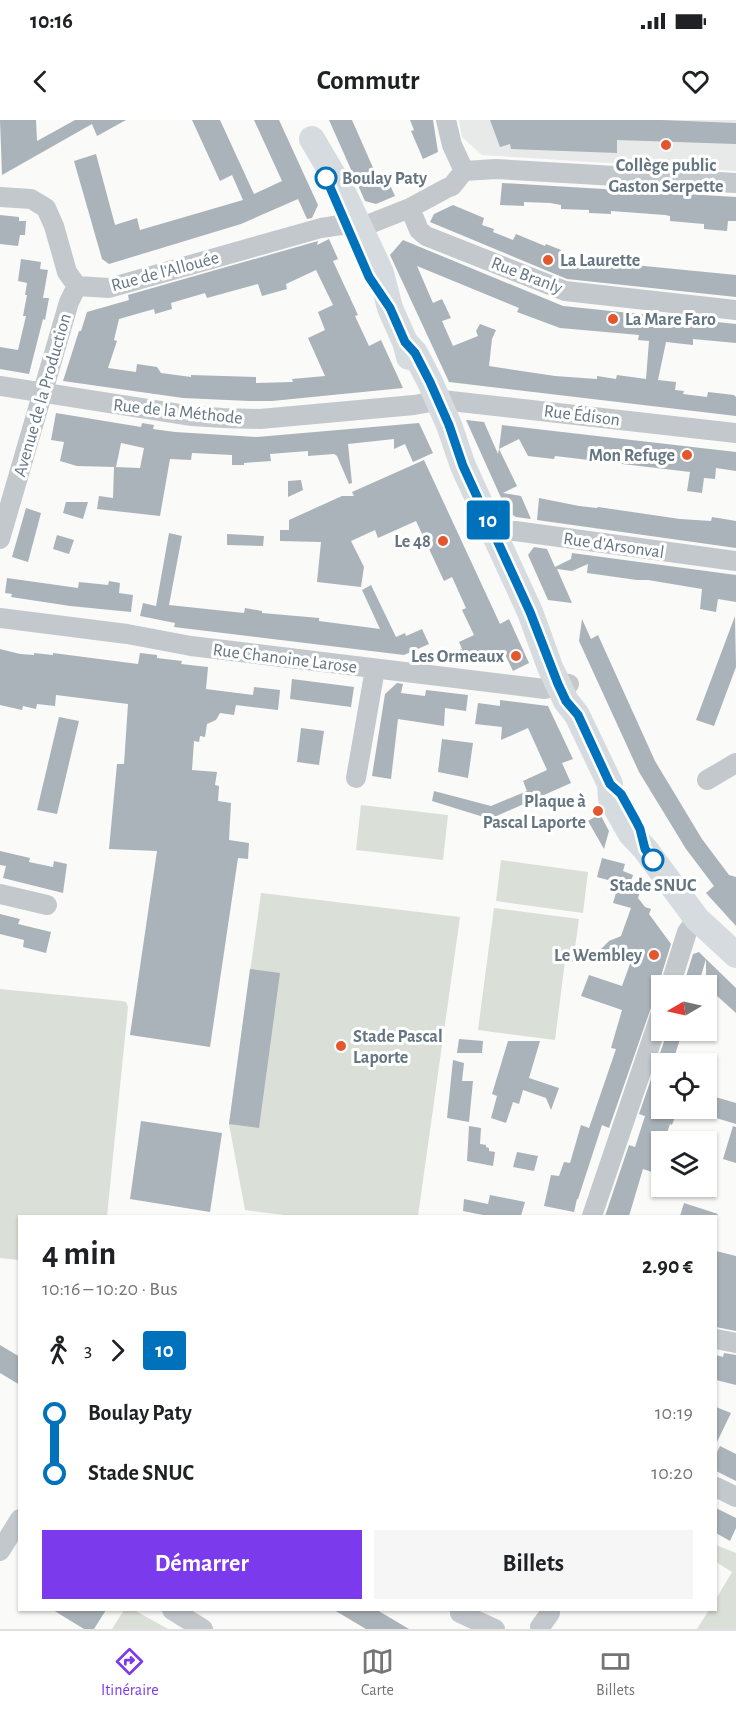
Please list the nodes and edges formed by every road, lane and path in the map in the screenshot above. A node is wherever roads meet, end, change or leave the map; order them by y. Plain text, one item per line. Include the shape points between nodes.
1 (446, 120) edge
2 (308, 129) edge
3 (464, 171) junction
4 (736, 183) edge
5 (0, 197) edge
6 (410, 208) junction
7 (352, 226) junction
8 (77, 286) junction
9 (736, 310) edge
10 (0, 386) edge
11 (42, 393) junction
12 (433, 402) junction
13 (736, 433) edge
14 (6, 503) edge
15 (493, 531) junction
16 (0, 539) edge
17 (736, 561) edge
18 (0, 618) edge
19 (375, 669) junction
20 (564, 684) junction
21 (736, 763) edge
22 (356, 778) dead end
23 (707, 780) dead end
24 (0, 894) edge
25 (46, 905) dead end
26 (697, 918) junction
27 (736, 955) edge
28 (673, 975) edge
29 (651, 1041) edge
30 (592, 1215) edge
31 (717, 1339) edge
32 (736, 1343) edge
33 (717, 1488) edge
34 (736, 1497) edge
35 (18, 1523) edge
36 (0, 1551) edge
37 (174, 1611) edge
38 (458, 1617) edge
39 (203, 1629) edge
40 (495, 1629) edge

1 - 3 street
2 - 7 main road via 332,194
3 - 4 street via 496,169
3 - 6 street, Rue de l'Allouée via 452,186
5 - 8 street via 31,199 46,208 67,272
6 - 7 street, Rue de l'Allouée via 372,224
6 - 9 street, Rue Branly via 419,230 426,236 565,291
7 - 8 street, Rue de l'Allouée via 321,228 110,288
7 - 12 main road via 369,277 415,353
8 - 11 street, Avenue de la Production
10 - 11 street, Rue de la Méthode
11 - 12 street, Rue de la Méthode via 192,416 260,419
11 - 14 street, Avenue de la Production
12 - 13 street, Rue Édison via 453,400
12 - 15 main road
14 - 16 street, Avenue de la Production
15 - 17 street, Rue d'Arsonval
15 - 20 main road
18 - 19 street, Rue Chanoine Larose
19 - 20 street, Rue Chanoine Larose via 545,689
19 - 22 street
20 - 26 main road via 566,701 578,715 610,784 611,799 626,826
21 - 23 street
24 - 25 street
26 - 27 main road
26 - 28 street via 687,932
29 - 30 street
31 - 32 street
33 - 34 street
35 - 36 street
37 - 39 street
38 - 40 street

